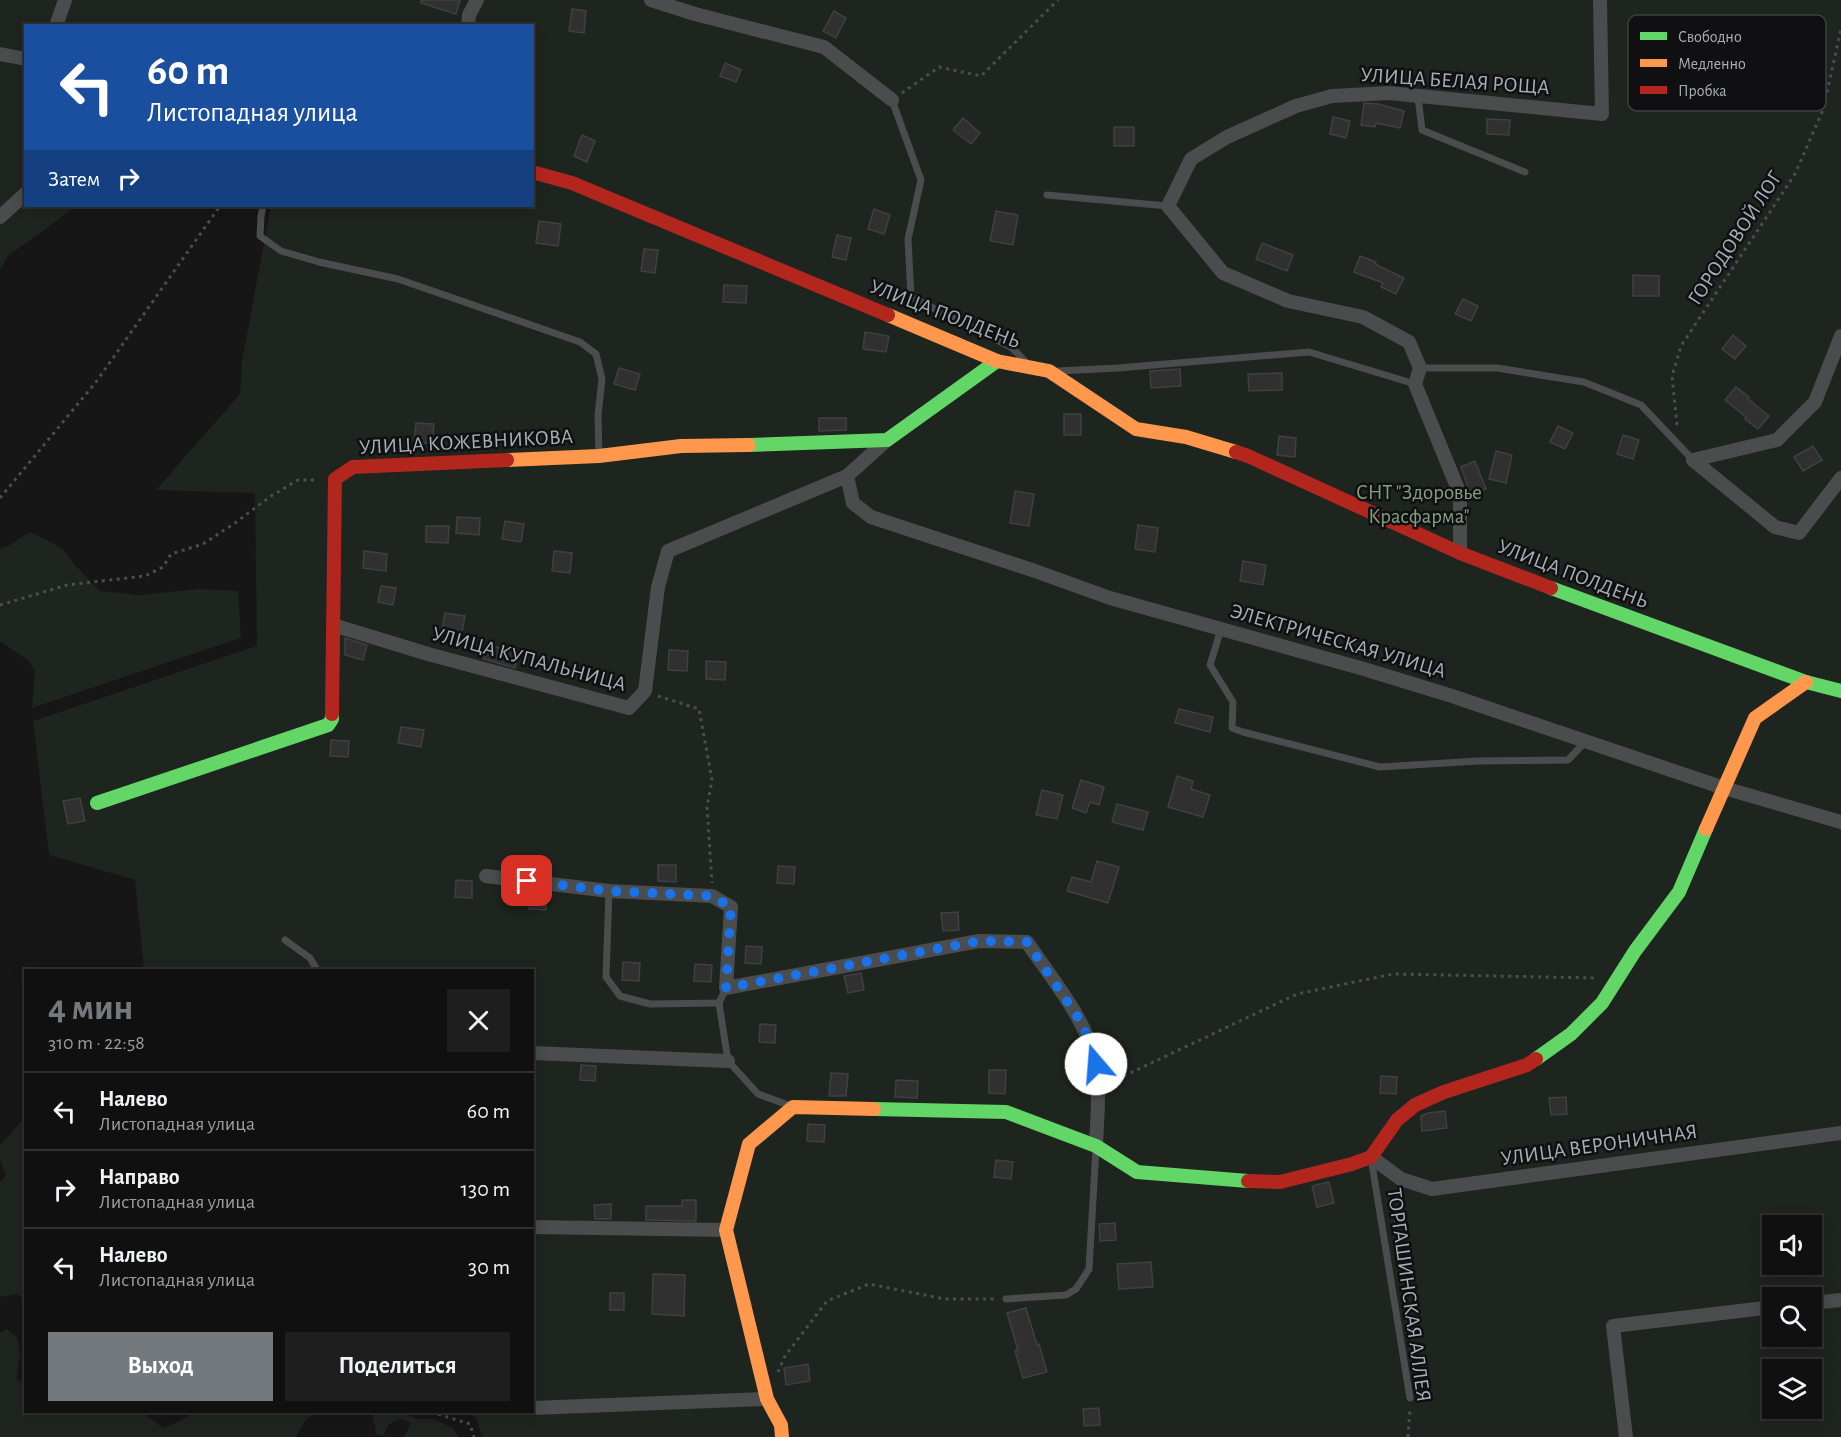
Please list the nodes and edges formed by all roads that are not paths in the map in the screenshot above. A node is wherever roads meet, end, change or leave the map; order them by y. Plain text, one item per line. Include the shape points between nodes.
1 (64, 0) edge
2 (477, 0) edge
3 (651, 0) edge
4 (1600, 0) edge
5 (57, 24) edge
6 (468, 24) edge
7 (0, 54) edge
8 (24, 59) edge
9 (1418, 97) junction
10 (892, 100) joint
11 (1525, 172) dead end
12 (534, 173) edge
13 (24, 195) edge
14 (1047, 195) dead end
15 (1168, 206) junction
16 (263, 207) edge
17 (0, 217) edge
18 (1841, 336) edge
19 (997, 361) junction
20 (1030, 367) junction
21 (1420, 368) junction
22 (1049, 371) junction
23 (1415, 384) junction
24 (887, 440) junction
25 (599, 456) junction
26 (1693, 460) junction
27 (847, 476) junction
28 (1841, 478) edge
29 (1460, 553) junction
30 (333, 625) junction
31 (1221, 629) junction
32 (1806, 682) junction
33 (1841, 691) edge
34 (1586, 741) junction
35 (1724, 788) junction
36 (97, 803) dead end
37 (1841, 822) edge
38 (486, 876) dead end
39 (609, 891) junction
40 (285, 940) dead end
41 (316, 969) edge
42 (726, 988) junction
43 (718, 1003) junction
44 (534, 1053) edge
45 (728, 1061) junction
46 (793, 1107) junction
47 (1841, 1133) edge
48 (1096, 1146) junction
49 (1371, 1157) junction
50 (534, 1227) edge
51 (726, 1230) junction
52 (1006, 1299) road end
53 (1841, 1300) edge
54 (1822, 1302) edge
55 (1762, 1308) edge
56 (1410, 1398) road end
57 (767, 1399) junction
58 (534, 1408) edge
59 (782, 1437) edge
60 (1626, 1437) edge

1 - 5 street
2 - 6 street
3 - 10 street via 824,47
4 - 9 street, УЛИЦА БЕЛАЯ РОЩА via 1602,114
7 - 8 street
9 - 11 lane via 1422,130
9 - 15 street, УЛИЦА БЕЛАЯ РОЩА via 1389,93 1332,96 1296,106 1227,137 1191,159
10 - 20 lane via 921,180 908,239 912,297 1011,347
12 - 19 street, УЛИЦА ПОЛДЕНЬ via 572,183
13 - 17 street
14 - 15 lane
15 - 21 street via 1223,273 1288,301 1363,317 1409,342
16 - 25 lane via 260,236 281,251 398,279 580,342 596,354 602,379
18 - 26 street via 1815,402 1777,440
19 - 20 lane
19 - 24 street
20 - 22 street, УЛИЦА ПОЛДЕНЬ
21 - 23 street
21 - 26 lane via 1497,368 1584,382 1641,405
22 - 23 lane via 1309,352
22 - 29 street, УЛИЦА ПОЛДЕНЬ via 1136,429 1186,437 1248,456
23 - 29 street via 1460,494
24 - 25 street, УЛИЦА КОЖЕВНИКОВА via 681,446
24 - 27 street, УЛИЦА КУПАЛЬНИЦА
25 - 30 street, УЛИЦА КОЖЕВНИКОВА via 353,467 335,479
26 - 28 street via 1774,527 1799,532
27 - 30 street, УЛИЦА КУПАЛЬНИЦА via 668,551 658,587 645,691 629,708
27 - 31 street, ЭЛЕКТРИЧЕСКАЯ УЛИЦА via 853,503 871,517 1110,598
29 - 32 street, УЛИЦА ПОЛДЕНЬ
30 - 36 street, УЛИЦА КОЖЕВНИКОВА via 332,719 328,725
31 - 34 street, ЭЛЕКТРИЧЕСКАЯ УЛИЦА via 1364,669
31 - 34 lane via 1210,665 1233,702 1232,728 1243,732 1380,767 1568,760
32 - 33 street, УЛИЦА ПОЛДЕНЬ
32 - 35 street via 1755,718
34 - 35 street, ЭЛЕКТРИЧЕСКАЯ УЛИЦА
35 - 37 street, ЭЛЕКТРИЧЕСКАЯ УЛИЦА
35 - 49 street via 1679,892 1602,1003 1570,1034 1527,1065 1415,1105 1397,1120
38 - 39 street
39 - 42 street via 712,896 731,907
39 - 43 lane via 606,977 620,996 650,1004
40 - 41 lane via 310,958
42 - 43 lane
42 - 48 street via 979,941 1027,942 1083,1025 1096,1064
43 - 45 lane
44 - 45 street
45 - 46 lane via 758,1094
46 - 48 street via 1006,1112
46 - 51 street via 749,1144
47 - 49 street, УЛИЦА ВЕРОНИЧНАЯ via 1432,1189 1401,1179
48 - 49 street via 1137,1172 1280,1182
48 - 52 lane via 1089,1269 1076,1289 1066,1295
49 - 56 lane, ТОРГАШИНСКАЯ АЛЛЕЯ
50 - 51 street
51 - 57 street
53 - 54 street
55 - 60 street via 1612,1326
57 - 58 street
57 - 59 street via 781,1425

